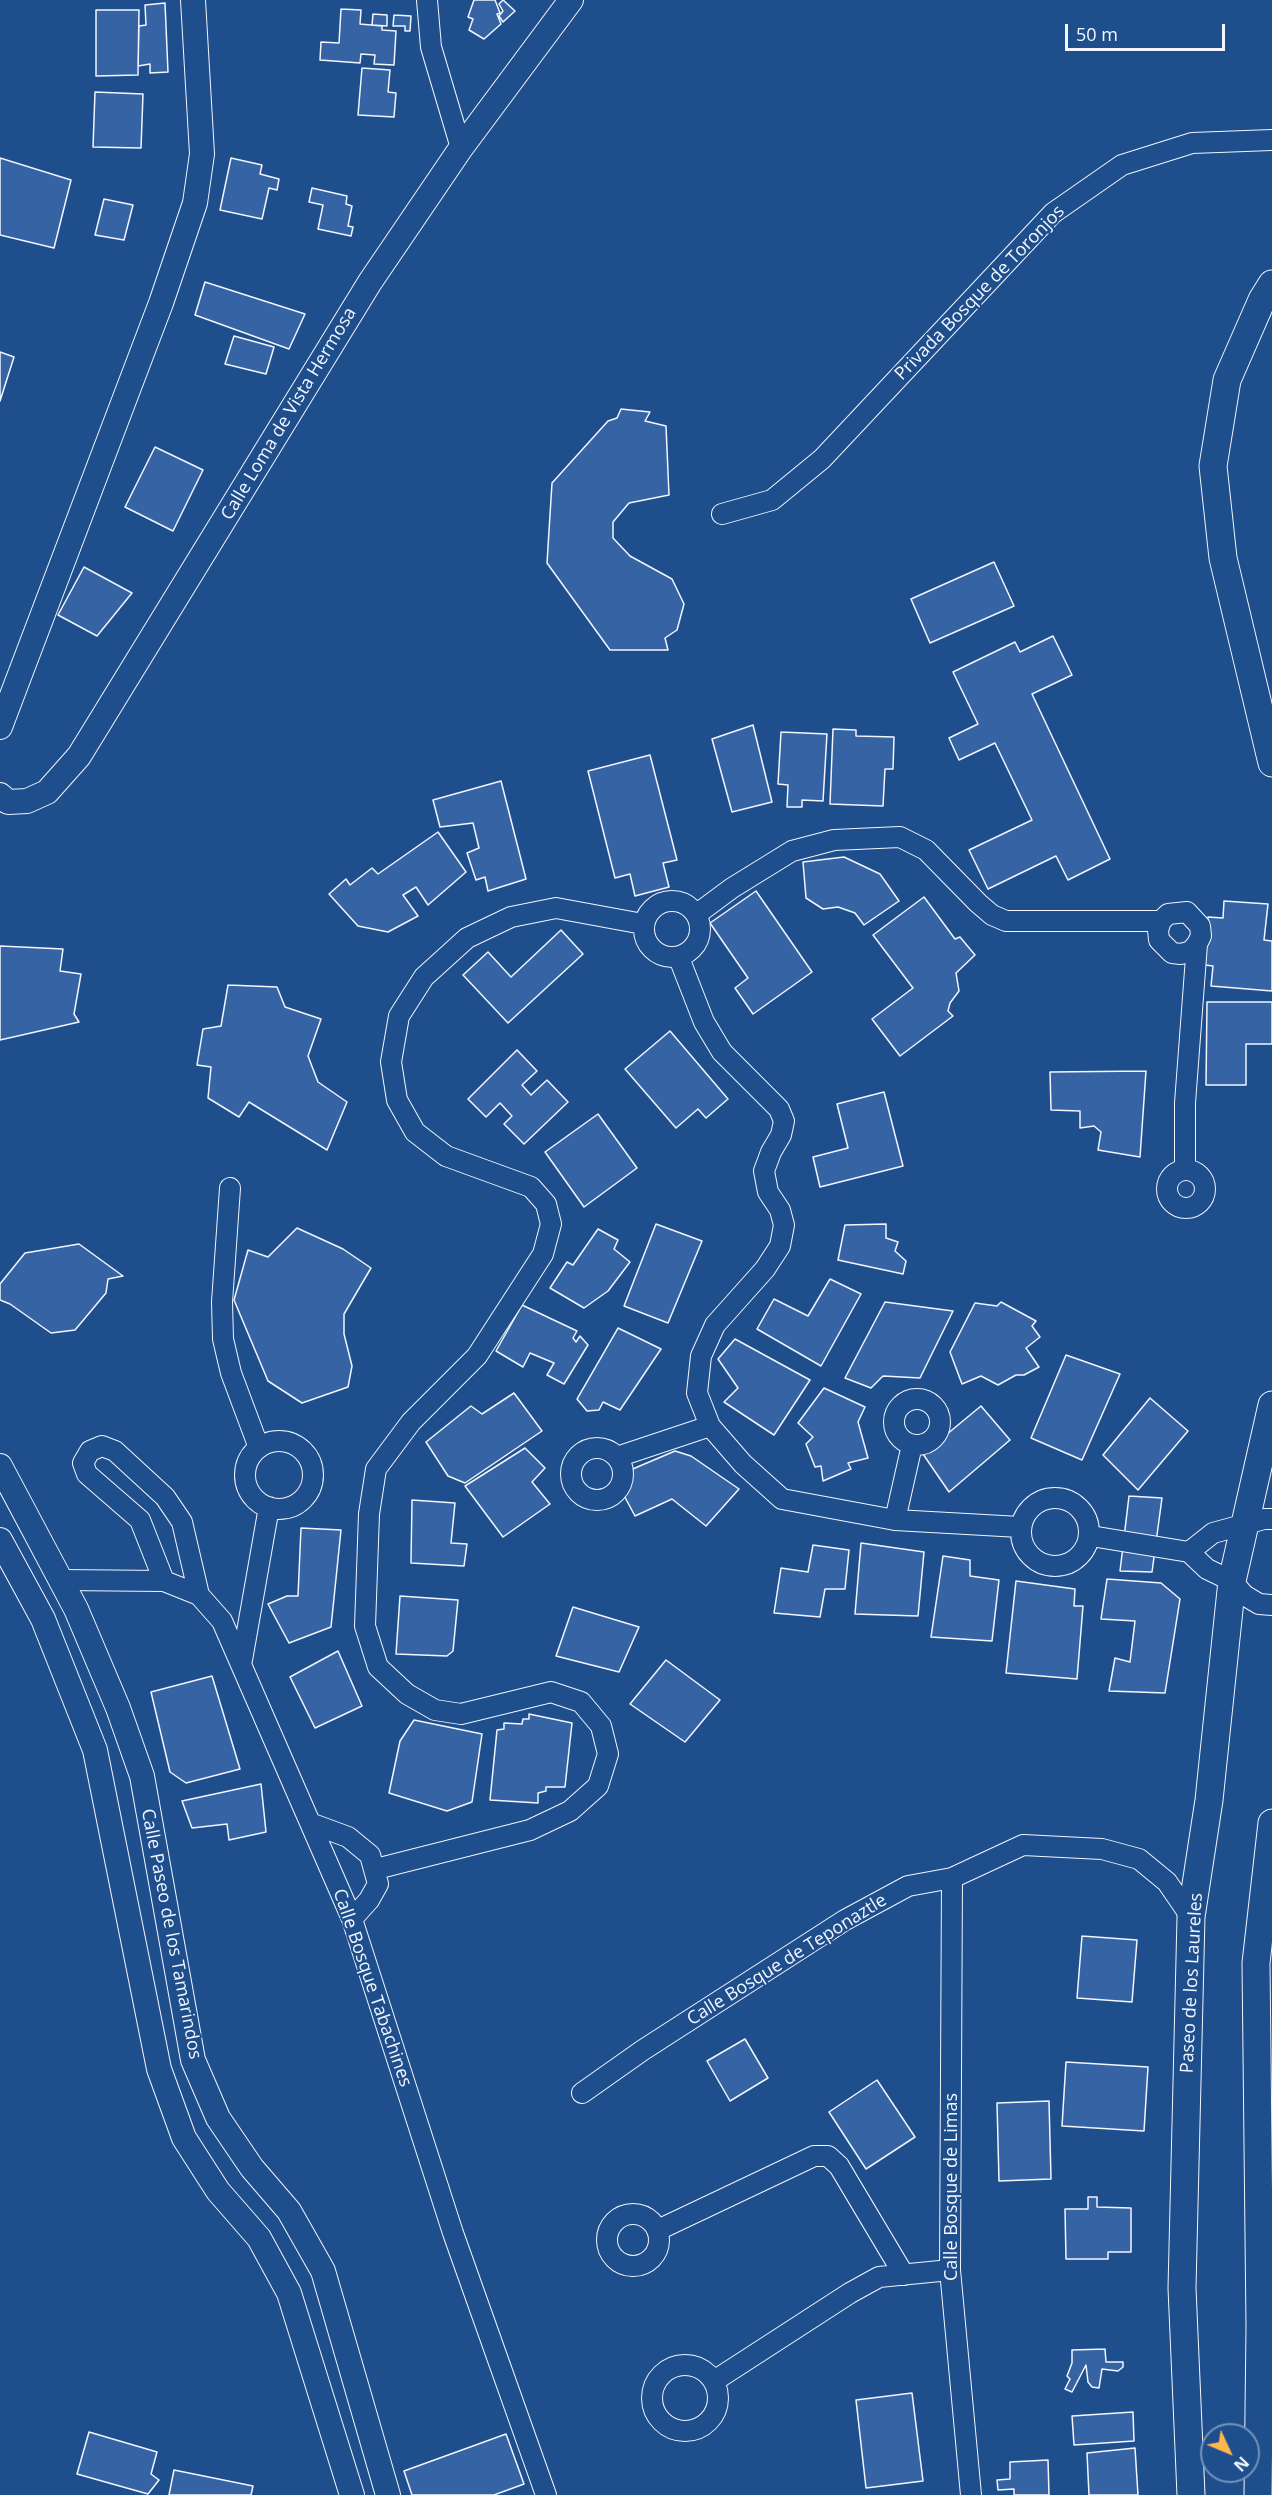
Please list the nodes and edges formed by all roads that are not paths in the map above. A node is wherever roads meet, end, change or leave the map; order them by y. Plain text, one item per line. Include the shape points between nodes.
1 (193, 0) edge
2 (428, 0) edge
3 (571, 0) edge
4 (1272, 140) edge
5 (461, 148) junction
6 (1272, 285) edge
7 (722, 514) dead end
8 (0, 727) edge
9 (1272, 763) edge
10 (0, 795) edge
11 (697, 914) junction
12 (1161, 921) junction
13 (644, 924) junction
14 (1197, 944) junction
15 (679, 958) junction
16 (1185, 1169) dead end
17 (230, 1188) dead end
18 (1272, 1405) edge
19 (710, 1426) junction
20 (912, 1445) dead end
21 (259, 1448) junction
22 (617, 1457) dead end
23 (0, 1466) edge
24 (269, 1507) junction
25 (895, 1520) junction
26 (1272, 1520) edge
27 (1244, 1524) junction
28 (1020, 1527) junction
29 (1091, 1536) junction
30 (0, 1540) edge
31 (1190, 1552) junction
32 (61, 1580) junction
33 (164, 1581) junction
34 (1232, 1581) junction
35 (199, 1595) junction
36 (1272, 1605) edge
37 (242, 1660) junction
38 (310, 1823) junction
39 (1272, 1823) edge
40 (376, 1869) junction
41 (952, 1878) junction
42 (1191, 1917) junction
43 (352, 1919) junction
44 (582, 2093) dead end
45 (658, 2230) dead end
46 (950, 2270) junction
47 (904, 2275) junction
48 (714, 2381) dead end
49 (352, 2495) edge
50 (388, 2495) edge
51 (546, 2495) edge
52 (971, 2495) edge
53 (1191, 2495) edge
54 (1258, 2495) edge

1 - 8 street via 202,154 195,203 161,303
2 - 5 street via 431,46
3 - 5 street, Calle Loma de Vista Hermosa
4 - 7 street, Privada Bosque de Toronjos via 1192,143 1122,165 1053,213 822,459 772,501
5 - 10 street, Calle Loma de Vista Hermosa via 370,282 79,756 47,792 27,801 8,802
6 - 9 main road via 1227,380 1213,466 1223,558
11 - 12 street via 792,851 834,840 900,837 926,850 978,903 1006,921
11 - 13 street via 684,903 667,901 651,909
11 - 15 street via 701,931 694,948
12 - 14 street via 1159,940 1172,953 1191,951
12 - 14 street via 1168,914 1187,912 1200,926
13 - 15 street via 646,943 653,950 660,956
13 - 40 street via 556,908 511,917 467,938 424,977 399,1016 391,1062 397,1100 415,1132 446,1156 531,1188 546,1204 551,1224 543,1254 477,1356 411,1422 376,1469 369,1514 365,1626 378,1667 407,1694 435,1710 461,1714 551,1692 581,1702 602,1726 608,1754 598,1786 570,1811 530,1830
14 - 16 street via 1185,1103
15 - 19 street via 704,1022 722,1052 779,1109 784,1121 764,1171 768,1192 784,1225 780,1246 765,1269 715,1325 701,1356 697,1393
17 - 21 street via 223,1339 231,1373
18 - 27 main road, Paseo de los Laureles
19 - 22 street
19 - 25 street via 742,1464 782,1498
20 - 25 street
21 - 24 street via 245,1475 252,1495
21 - 24 street via 268,1443 290,1442 307,1454 313,1474 307,1494 290,1506
23 - 32 street, Calle Paseo de los Tamarindos
24 - 37 street
25 - 28 street
26 - 27 street
27 - 31 street via 1213,1533
27 - 34 main road, Paseo de los Laureles
28 - 29 street via 1033,1503 1060,1496 1083,1509
28 - 29 street via 1027,1554 1051,1567 1077,1560
29 - 31 street
30 - 49 street, Calle Paseo de los Tamarindos via 43,1619 95,1750 159,2069 184,2138 218,2191 259,2238 289,2293
31 - 34 street via 1207,1569
32 - 33 street, Calle Bosque Tabachines
32 - 50 street, Calle Paseo de los Tamarindos via 118,1708 142,1776 193,2060 219,2118 252,2168 289,2211 323,2271
33 - 35 street, Calle Bosque Tabachines
33 - 35 street via 140,1520 87,1474 83,1463 90,1451 102,1446 115,1450 165,1497 182,1522
34 - 36 street via 1244,1595 1259,1604
34 - 42 main road, Paseo de los Laureles via 1209,1800
35 - 37 street, Calle Bosque Tabachines via 222,1621
37 - 38 street, Calle Bosque Tabachines
38 - 40 street via 348,1837 370,1855
38 - 43 street, Calle Bosque Tabachines
39 - 54 main road via 1256,1963
40 - 43 street via 378,1884
41 - 42 street, Calle Bosque de Teponaztle via 1023,1845 1102,1849 1139,1859 1167,1882
41 - 44 street, Calle Bosque de Teponaztle via 908,1886 845,1920
41 - 46 street, Calle Bosque de Limas
42 - 53 main road, Paseo de los Laureles via 1182,2288
43 - 51 street, Calle Bosque Tabachines via 453,2233
45 - 47 street via 814,2156 828,2156 839,2166
46 - 47 street
46 - 52 street, Calle Bosque de Limas
47 - 48 street via 879,2277 850,2292

